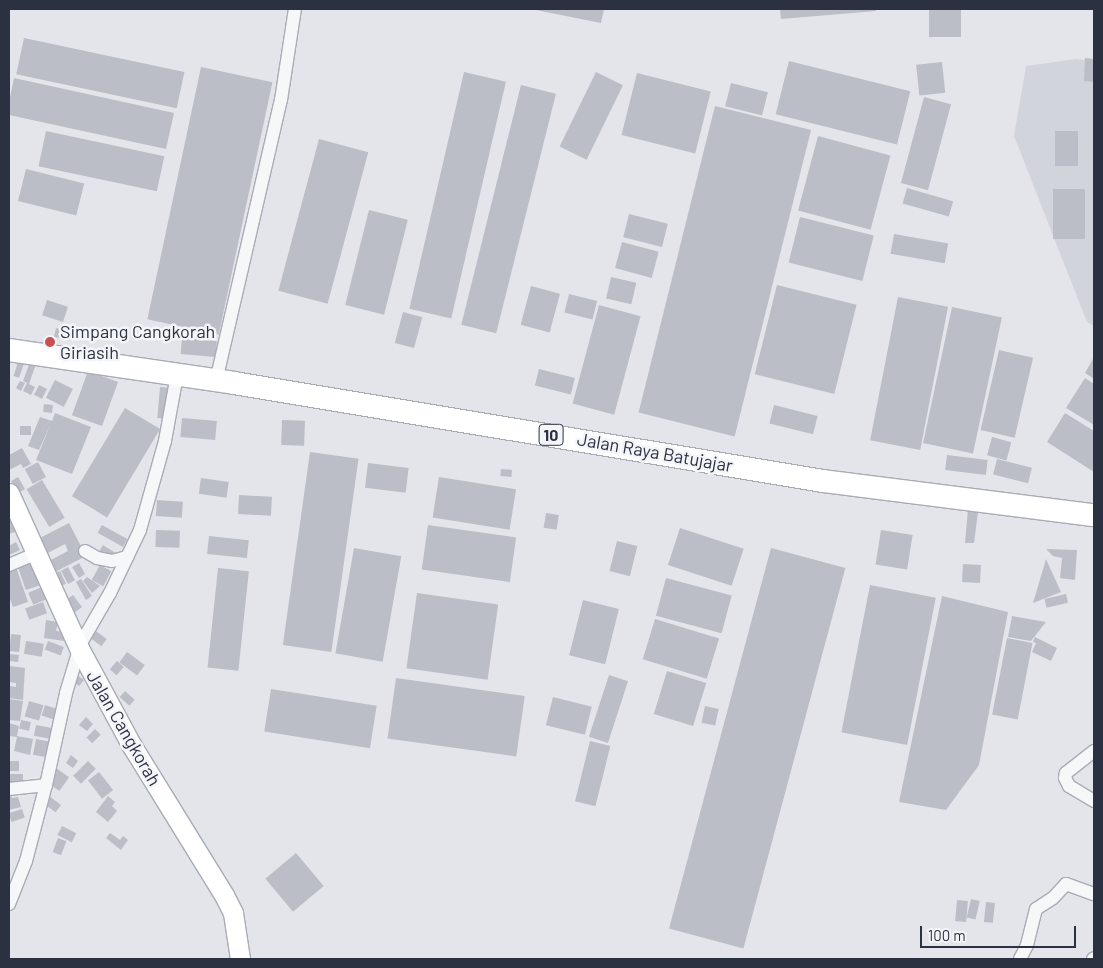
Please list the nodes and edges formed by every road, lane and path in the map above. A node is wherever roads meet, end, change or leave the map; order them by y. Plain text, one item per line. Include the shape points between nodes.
1 (295, 9) edge
2 (9, 350) edge
3 (177, 375) junction
4 (216, 380) junction
5 (9, 493) edge
6 (1094, 515) edge
7 (85, 552) dead end
8 (37, 553) junction
9 (127, 557) junction
10 (9, 565) edge
11 (80, 650) junction
12 (1094, 751) edge
13 (46, 784) junction
14 (9, 789) edge
15 (1094, 801) edge
16 (1094, 894) edge
17 (9, 904) edge
18 (240, 959) edge
19 (1020, 959) edge

1 - 4 street via 281,100
2 - 3 highway, Jalan Raya Batujajar / 10
3 - 4 highway, Jalan Raya Batujajar / 10
3 - 9 street via 165,441 140,530
4 - 6 highway, Jalan Raya Batujajar / 10 via 823,481
5 - 8 main road, Jalan Cangkorah
7 - 9 street via 112,561
8 - 10 street
8 - 11 main road, Jalan Cangkorah
9 - 11 street via 82,638
11 - 13 street via 66,693
11 - 18 main road, Jalan Cangkorah via 132,746 224,895 233,913
12 - 15 street via 1065,778 1069,786
13 - 14 street
13 - 17 street via 26,861
16 - 19 street via 1066,884 1036,909

